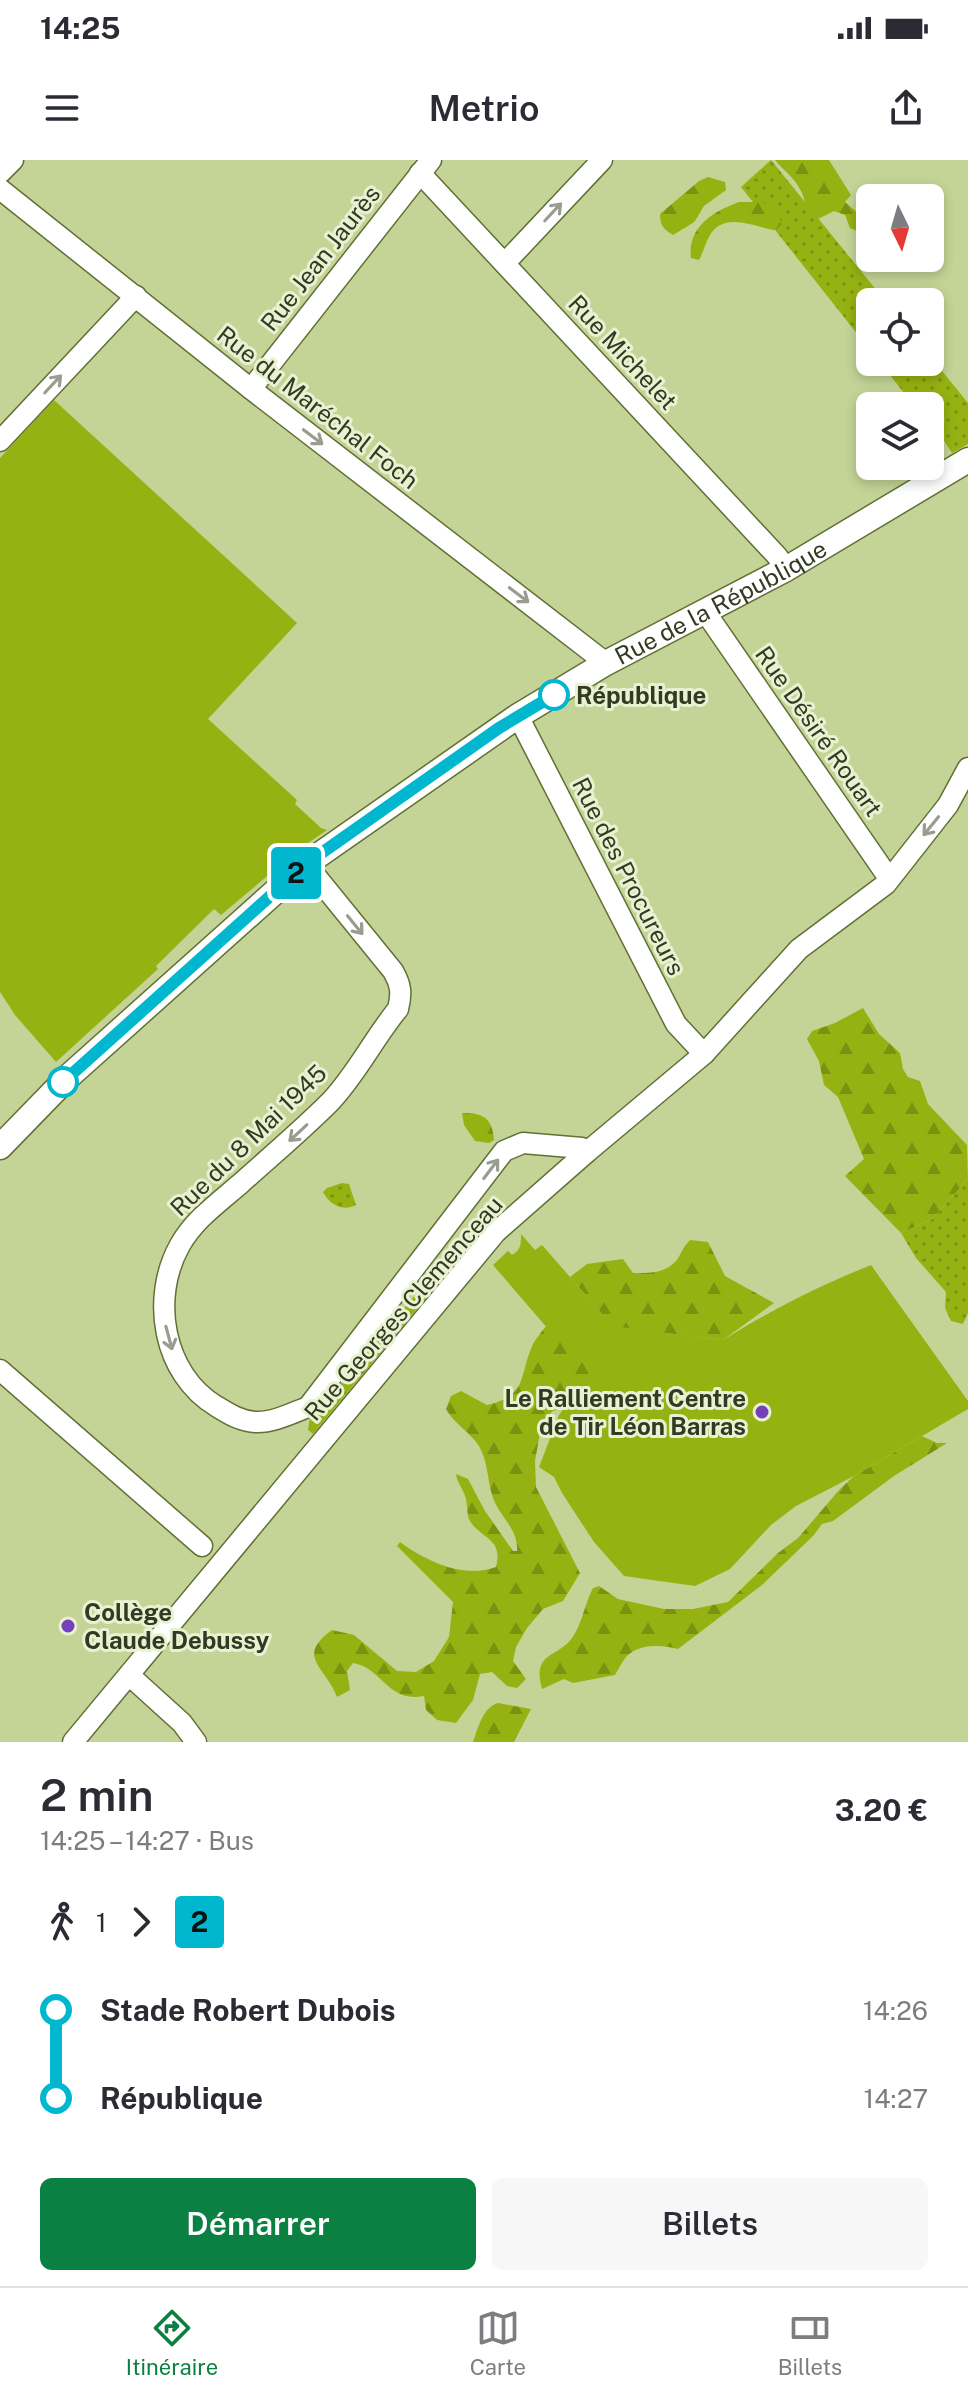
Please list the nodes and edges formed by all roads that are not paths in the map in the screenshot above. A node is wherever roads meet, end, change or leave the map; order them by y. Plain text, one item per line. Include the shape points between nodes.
1 (13, 160) edge
2 (602, 160) edge
3 (425, 167) edge
4 (0, 173) edge
5 (0, 189) edge
6 (505, 263) junction
7 (136, 296) junction
8 (251, 389) junction
9 (0, 441) edge
10 (968, 460) edge
11 (786, 569) junction
12 (706, 613) junction
13 (606, 663) junction
14 (518, 716) junction
15 (968, 768) edge
16 (306, 864) junction
17 (888, 880) junction
18 (704, 1054) junction
19 (0, 1147) edge
20 (587, 1152) junction
21 (0, 1370) edge
22 (202, 1546) dead end
23 (129, 1675) junction
24 (73, 1742) edge
25 (196, 1742) edge

1 - 4 street
6 -> 2 street
3 - 6 street, Rue Michelet
3 - 8 street, Rue Jean Jaurès
5 - 7 street, Rue du Maréchal Foch
6 - 11 street, Rue Michelet
7 - 8 street, Rue du Maréchal Foch
9 -> 7 street
8 -> 13 street, Rue du Maréchal Foch
10 - 11 street, Rue de la République
11 - 12 street, Rue de la République
12 - 13 street, Rue de la République
12 - 17 street, Rue Désiré Rouart
13 - 14 street, Rue de la République
14 - 16 street, Rue de la République
14 - 18 street, Rue des Procureurs via 676,1024
15 -> 17 street, Rue Georges Clemenceau via 948,805
16 - 19 street, Rue de la République via 68,1077
16 -> 20 street, Rue du 8 Mai 1945 via 393,971 401,998 333,1099 192,1226 179,1247 166,1281 164,1319 183,1376 203,1398 236,1418 257,1422 308,1407 504,1151 523,1143
17 - 18 street, Rue Georges Clemenceau via 799,949
18 - 20 street, Rue Georges Clemenceau
20 - 23 street, Rue Georges Clemenceau via 496,1232
21 - 22 street
23 - 24 street, Rue Georges Clemenceau
23 - 25 street

